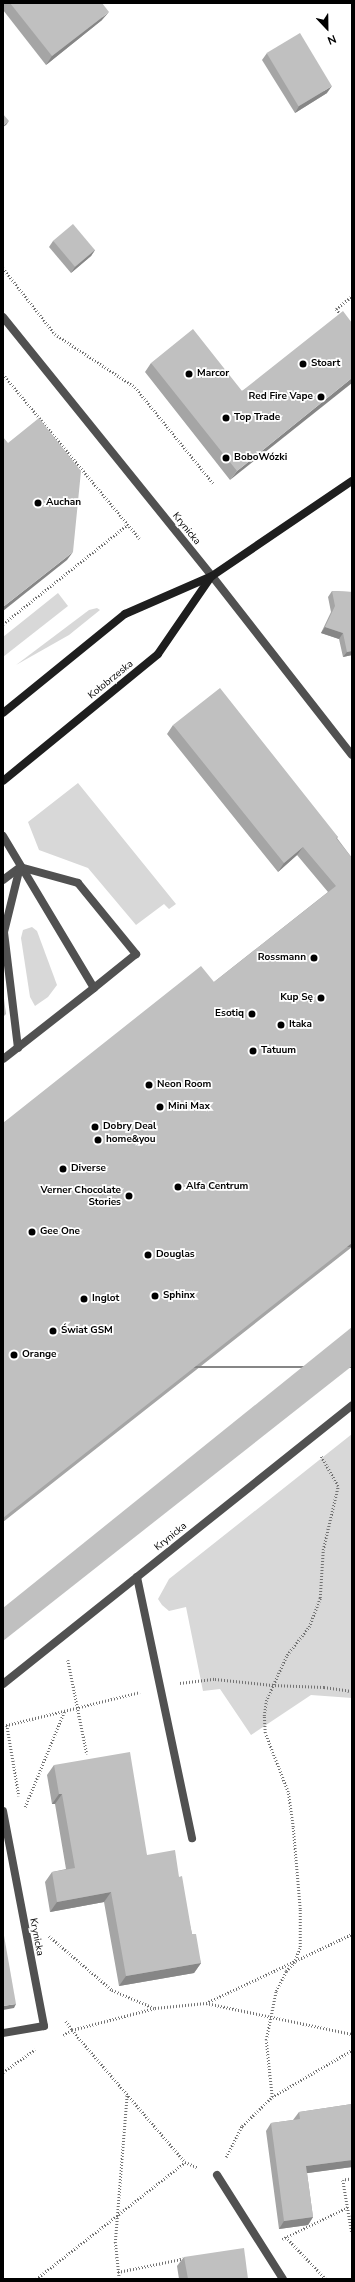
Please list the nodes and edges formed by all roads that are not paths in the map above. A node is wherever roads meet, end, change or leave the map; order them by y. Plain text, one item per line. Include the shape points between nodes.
1 (3, 317) edge
2 (352, 481) edge
3 (212, 576) junction
4 (3, 713) edge
5 (352, 755) edge
6 (3, 780) edge
7 (3, 836) edge
8 (20, 867) junction
9 (3, 880) edge
10 (94, 988) junction
11 (18, 1048) junction
12 (3, 1059) edge
13 (352, 1405) edge
14 (137, 1577) junction
15 (3, 1684) edge
16 (3, 1811) edge
17 (192, 1838) dead end
18 (3, 2033) edge
19 (217, 2175) road end
20 (283, 2279) edge

1 - 3 street, Krynicka
2 - 3 main road, Kołobrzeska
3 - 4 main road, Kołobrzeska via 125,614
3 - 5 street, Krynicka
3 - 6 main road, Kołobrzeska via 158,654
7 - 8 street
8 - 9 street
8 - 10 street
8 - 10 street via 78,883 136,954
8 - 11 street via 4,932
10 - 11 street
11 - 12 street
13 - 14 street, Krynicka
14 - 15 street, Krynicka
14 - 17 street
16 - 18 street, Krynicka via 44,2026
19 - 20 street

